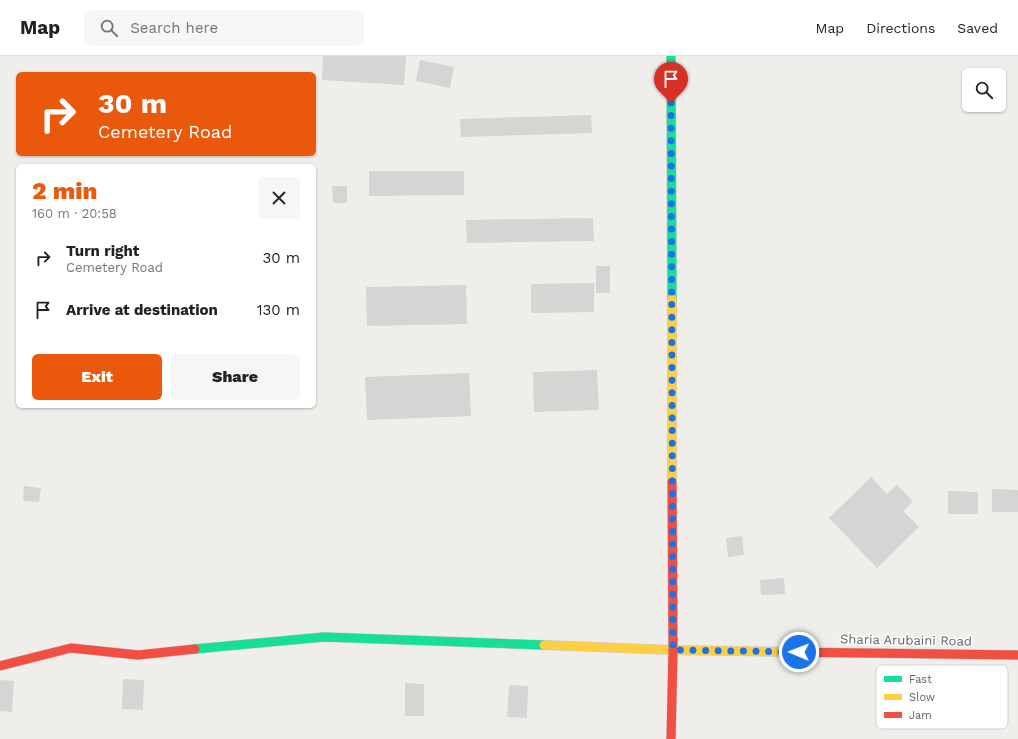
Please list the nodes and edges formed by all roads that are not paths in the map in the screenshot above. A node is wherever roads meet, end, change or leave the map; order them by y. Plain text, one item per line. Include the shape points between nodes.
1 (671, 56) edge
2 (673, 650) junction
3 (1018, 655) edge
4 (0, 666) edge
5 (671, 739) edge

1 - 2 street
2 - 3 street, Sharia Arubaini Road
2 - 4 street, Sharia Arubaini Road via 324,636 138,655 72,648
2 - 5 street

